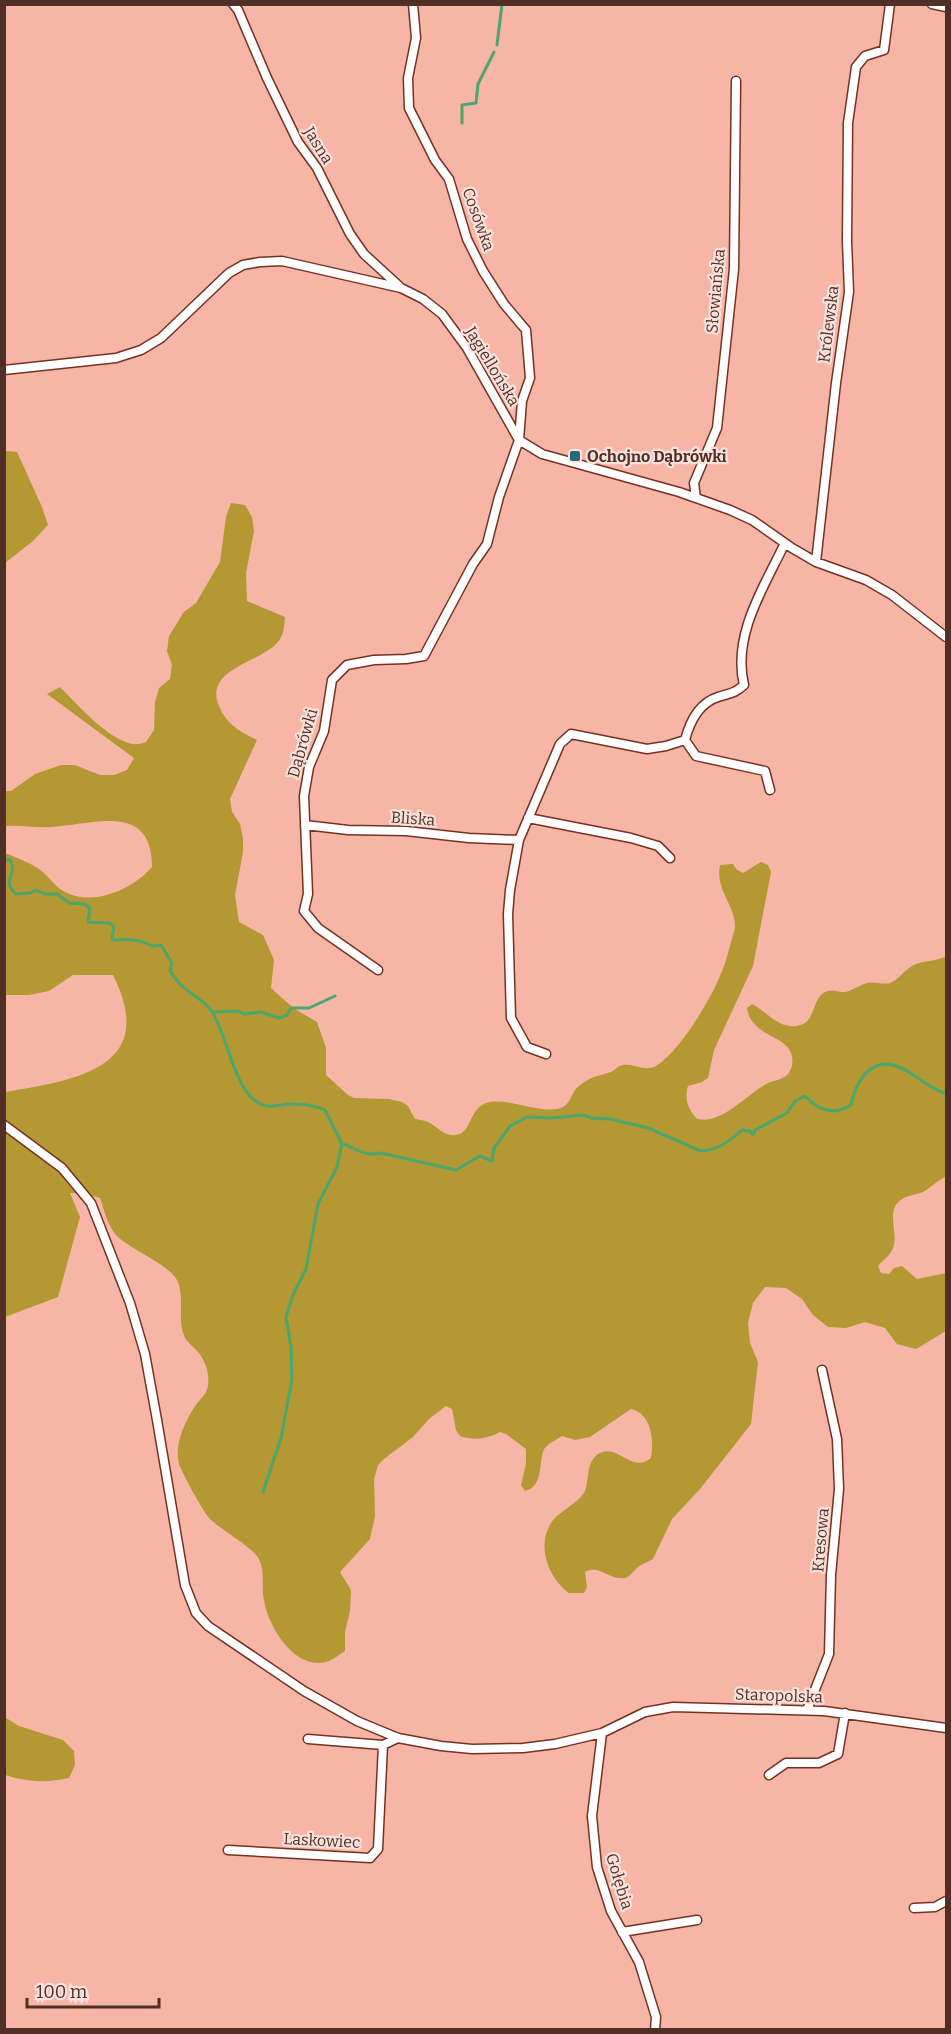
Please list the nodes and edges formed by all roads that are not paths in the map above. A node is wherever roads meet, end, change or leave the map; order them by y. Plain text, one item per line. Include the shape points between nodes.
1 (233, 4) edge
2 (413, 4) edge
3 (890, 4) edge
4 (932, 4) edge
5 (946, 7) edge
6 (736, 81) dead end
7 (400, 288) junction
8 (4, 370) edge
9 (519, 440) junction
10 (696, 498) junction
11 (784, 543) junction
12 (816, 562) junction
13 (946, 637) edge
14 (686, 740) junction
15 (770, 790) dead end
16 (528, 818) junction
17 (305, 825) junction
18 (519, 840) junction
19 (670, 858) dead end
20 (378, 970) dead end
21 (546, 1054) dead end
22 (4, 1125) edge
23 (822, 1370) dead end
24 (807, 1710) junction
25 (845, 1713) junction
26 (946, 1728) edge
27 (602, 1733) junction
28 (398, 1738) junction
29 (308, 1739) dead end
30 (383, 1745) junction
31 (769, 1774) dead end
32 (228, 1850) dead end
33 (946, 1901) edge
34 (914, 1908) dead end
35 (697, 1920) dead end
36 (622, 1932) junction
37 (655, 2030) edge

1 - 7 street, Jasna via 298,142 317,168 350,234 364,254
2 - 9 street, Cosówka via 416,38 408,78 409,108 449,179 467,239 483,271 526,330 530,378 522,401
3 - 12 street, Królewska via 884,50 865,56 856,67 848,123 849,292
4 - 5 street
6 - 10 street, Słowiańska via 734,269 717,428 694,483
7 - 8 street, Jagiellońska via 282,261 243,265 229,273 161,338 141,350 116,358
7 - 9 street, Jagiellońska via 442,314 467,348
9 - 10 street via 542,454
9 - 17 street, Dąbrówki via 487,544 424,656 347,665 332,680 324,730 309,767
10 - 11 street via 752,520
11 - 12 street
11 - 14 street via 747,625 741,651 744,686 734,694 705,703 689,726
12 - 13 street via 866,580 892,595
14 - 15 street via 696,756 765,771
14 - 16 street via 647,749 572,735 560,744
16 - 18 street
16 - 19 street via 631,838 658,846
17 - 18 street, Bliska
17 - 20 street, Dąbrówki via 308,894 304,911 318,928
18 - 21 street via 508,914 511,1018 527,1047
22 - 28 street, Staropolska via 62,1168 91,1203 126,1292 147,1365 185,1585 196,1613 208,1626 304,1691 357,1721
23 - 24 street, Kresowa via 837,1439 839,1489 829,1654
24 - 25 street, Staropolska
24 - 27 street, Staropolska via 673,1707 645,1712
25 - 26 street, Staropolska
25 - 31 street via 838,1754 819,1763 786,1763
27 - 28 street, Staropolska via 555,1744 513,1748 472,1749
27 - 36 street, Gołębia via 592,1816 597,1867
28 - 30 street
29 - 30 street
30 - 32 street, Laskowiec via 378,1849 370,1858
33 - 34 street via 935,1907
35 - 36 street
36 - 37 street, Gołębia via 639,1962 656,2016

